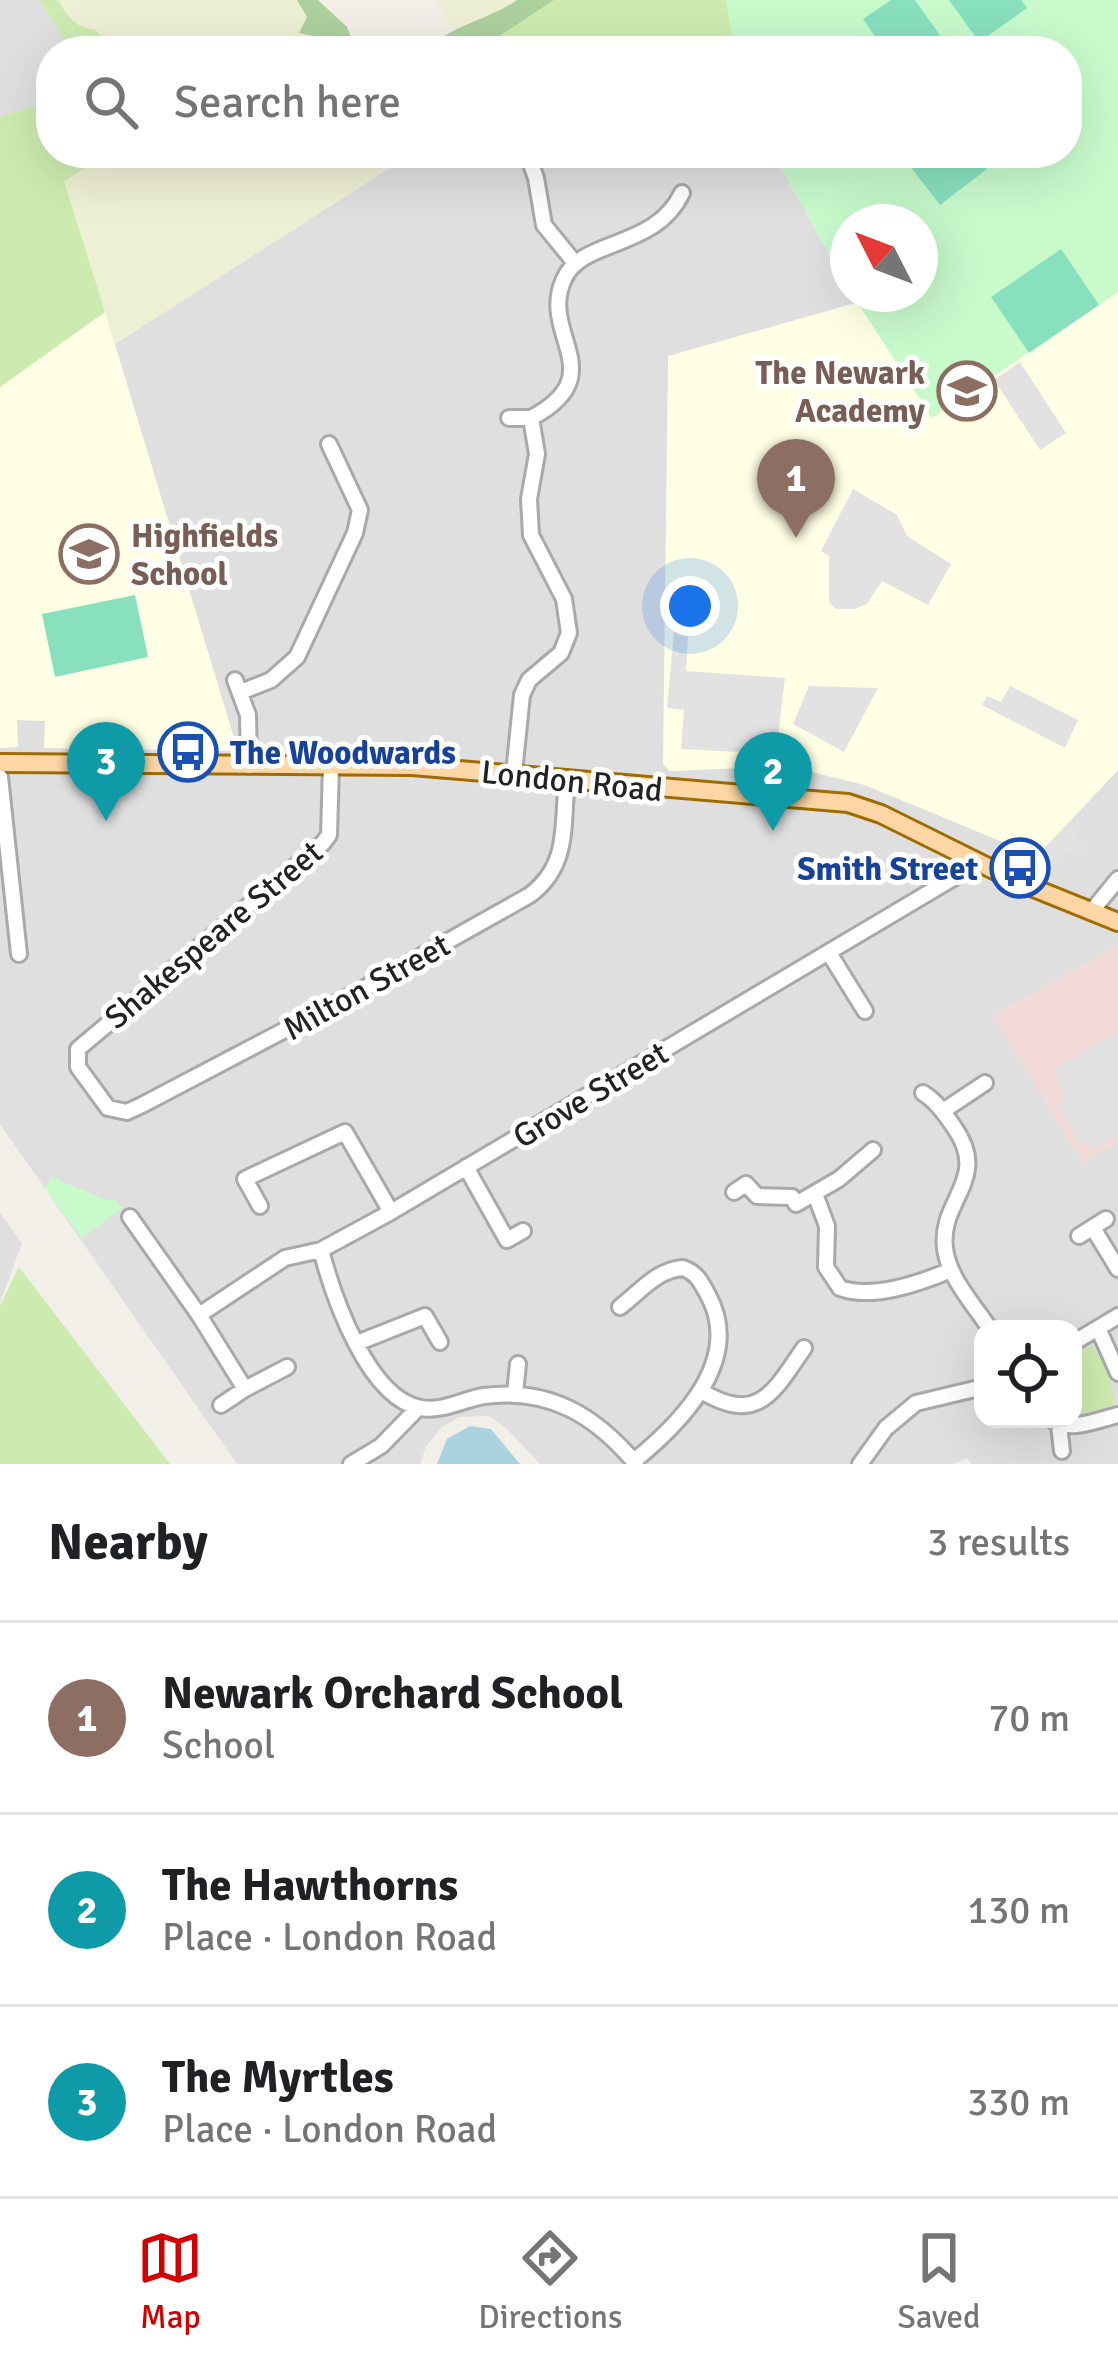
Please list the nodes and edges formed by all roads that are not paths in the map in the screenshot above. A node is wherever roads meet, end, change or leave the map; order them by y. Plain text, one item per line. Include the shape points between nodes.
1 (532, 168) edge
2 (682, 193) dead end
3 (575, 263) junction
4 (509, 418) dead end
5 (531, 418) junction
6 (329, 443) dead end
7 (0, 764) edge
8 (249, 766) junction
9 (331, 766) junction
10 (514, 773) junction
11 (0, 778) edge
12 (567, 778) junction
13 (977, 864) junction
14 (1118, 880) edge
15 (1091, 912) junction
16 (1118, 922) edge
17 (829, 953) junction
18 (19, 954) dead end
19 (865, 1011) dead end
20 (985, 1084) dead end
21 (92, 1088) joint
22 (922, 1093) dead end
23 (943, 1111) junction
24 (359, 1124) dead end
25 (345, 1132) junction
26 (873, 1150) dead end
27 (466, 1167) junction
28 (734, 1192) dead end
29 (815, 1194) junction
30 (260, 1206) dead end
31 (391, 1212) junction
32 (130, 1216) dead end
33 (1093, 1228) dead end
34 (524, 1231) dead end
35 (321, 1250) junction
36 (1118, 1269) edge
37 (951, 1270) junction
38 (632, 1304) dead end
39 (199, 1315) junction
40 (1118, 1316) edge
41 (984, 1320) edge
42 (1098, 1328) junction
43 (1082, 1338) edge
44 (440, 1342) dead end
45 (358, 1343) junction
46 (803, 1356) dead end
47 (518, 1364) dead end
48 (286, 1367) dead end
49 (1118, 1373) edge
50 (244, 1389) junction
51 (974, 1389) edge
52 (701, 1391) junction
53 (515, 1393) junction
54 (220, 1405) dead end
55 (418, 1408) junction
56 (1118, 1414) edge
57 (1082, 1419) edge
58 (1056, 1428) edge
59 (1062, 1451) dead end
60 (635, 1463) edge
61 (351, 1464) edge
62 (860, 1464) edge

1 - 3 street via 544,225
2 - 3 street via 647,232
3 - 5 street via 559,299 571,376 554,405
4 - 5 street
5 - 10 street via 537,454 529,522 564,599 569,633 521,695
6 - 8 street via 360,510 355,533 297,657 271,680 238,686
7 - 8 main road, London Road
8 - 9 main road, London Road
9 - 10 main road, London Road
9 - 21 street, Shakespeare Street via 329,835 85,1041 75,1056
10 - 12 main road, London Road
11 - 18 street
12 - 13 main road, London Road via 848,803
12 - 21 street, Milton Street via 558,865 530,895 142,1105 117,1112
13 - 15 main road, London Road
13 - 17 street, Grove Street
14 - 15 street
15 - 16 main road, London Road
17 - 19 street
17 - 27 street, Grove Street
20 - 23 street
22 - 23 street
23 - 37 street via 968,1164 946,1226
24 - 25 street
25 - 30 street via 245,1179
25 - 31 street
26 - 29 street
27 - 31 street, Grove Street
27 - 34 street via 507,1240
28 - 29 street via 746,1184 757,1196 792,1197 796,1204
29 - 37 street via 827,1226 826,1267 840,1288 879,1290
31 - 35 street, Grove Street
32 - 39 street
33 - 36 street
35 - 39 street, Grove Street via 285,1258
35 - 45 street
37 - 41 street
38 - 52 street via 667,1270 694,1273 718,1320
39 - 50 street
40 - 42 street
42 - 43 street
42 - 49 street
44 - 45 street via 425,1316
45 - 55 street via 389,1390
46 - 52 street via 753,1405 732,1407
47 - 53 street
48 - 50 street
50 - 54 street
51 - 62 street via 916,1403
52 - 60 street
53 - 55 street
53 - 60 street via 586,1415
55 - 61 street via 382,1446
56 - 57 street
58 - 59 street

